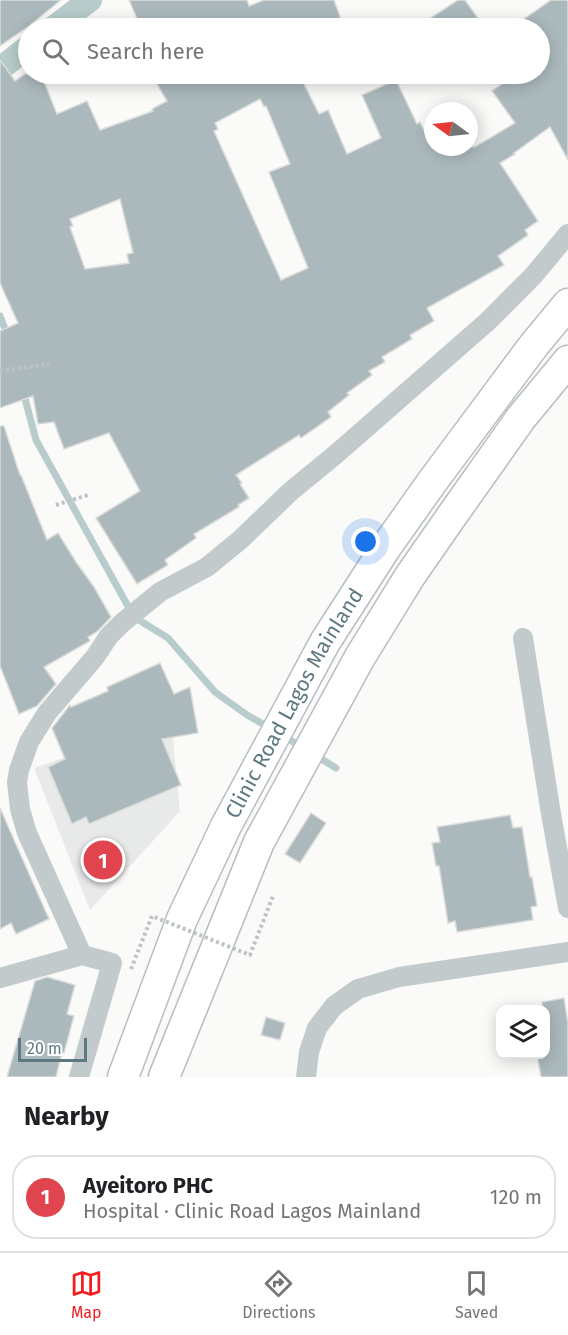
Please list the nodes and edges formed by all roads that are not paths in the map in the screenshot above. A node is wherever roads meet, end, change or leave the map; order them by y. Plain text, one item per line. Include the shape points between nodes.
1 (568, 234) edge
2 (568, 304) edge
3 (568, 361) edge
4 (523, 638) dead end
5 (568, 908) edge
6 (568, 952) edge
7 (82, 955) junction
8 (0, 978) edge
9 (79, 1077) edge
10 (123, 1077) edge
11 (164, 1077) edge
12 (306, 1077) edge

1 - 7 street via 487,322 240,540 207,567 160,592 123,623 47,713 29,742 19,770 20,809
2 - 10 main road, Clinic Road Lagos Mainland via 432,482 325,642 226,826 182,919
3 - 11 main road, Clinic Road Lagos Mainland via 521,418 450,517 360,657 260,842
4 - 5 street
6 - 12 street via 399,977 358,989 334,1006 317,1028
7 - 8 street
7 - 9 street via 112,963

